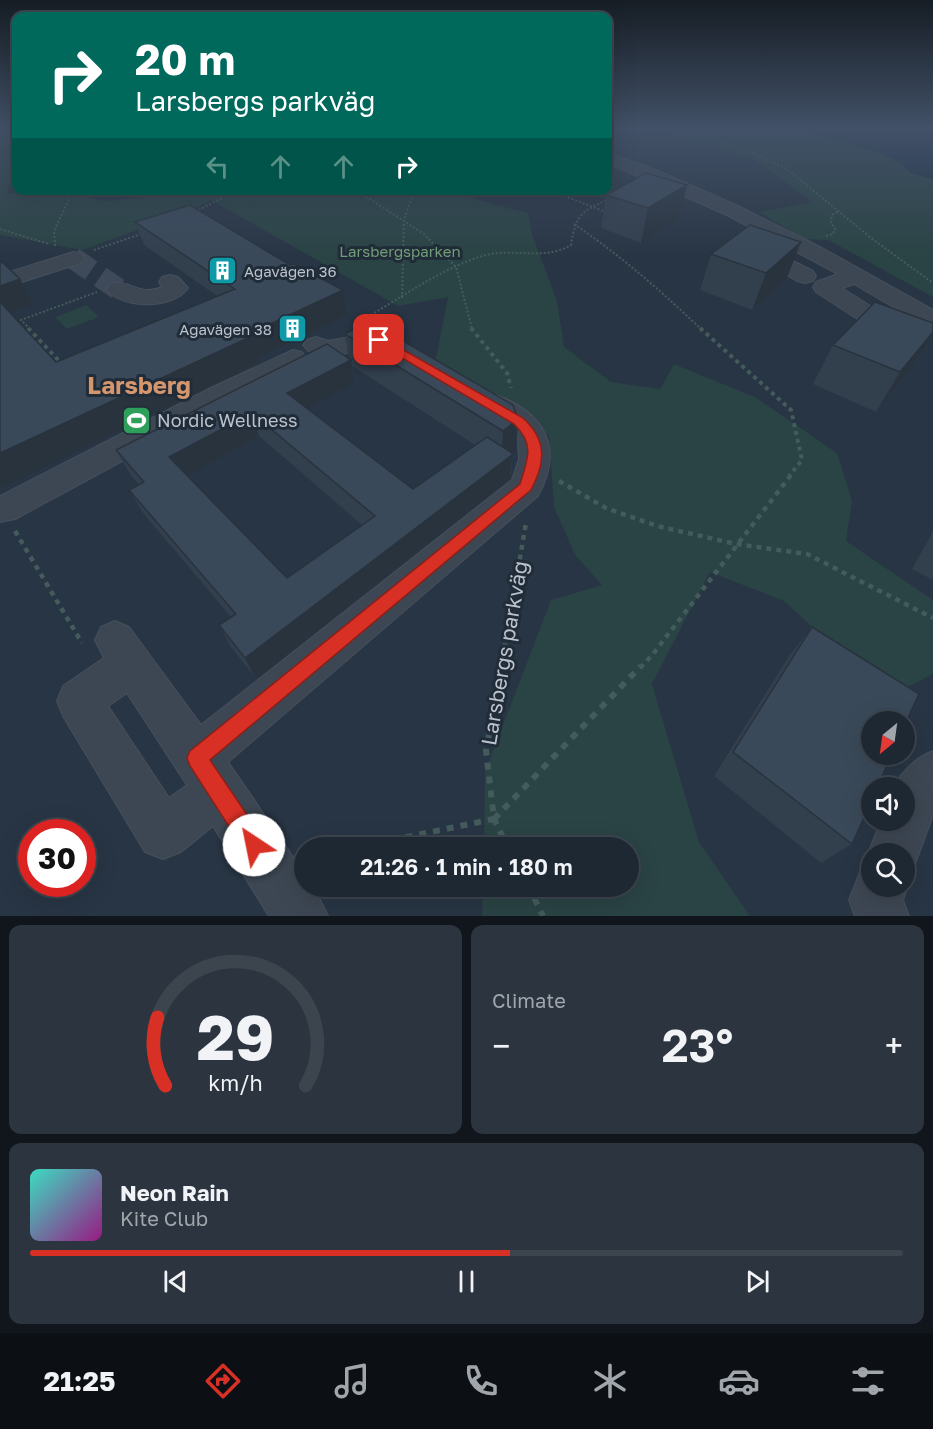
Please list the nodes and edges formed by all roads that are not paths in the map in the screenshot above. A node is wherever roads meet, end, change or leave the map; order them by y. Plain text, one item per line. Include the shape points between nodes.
1 (634, 172) edge
2 (712, 224) dead end
3 (736, 225) junction
4 (70, 251) road end
5 (805, 276) dead end
6 (855, 276) junction
7 (0, 282) edge
8 (170, 282) dead end
9 (118, 289) tunnel mouth
10 (933, 320) edge
11 (894, 332) edge
12 (419, 363) edge
13 (459, 386) edge
14 (3, 510) dead end
15 (208, 775) junction
16 (933, 775) edge
17 (898, 843) edge
18 (877, 897) edge
19 (301, 916) edge
20 (882, 916) edge

1 - 3 street via 682,188
2 - 3 street
3 - 5 street
3 - 6 street
4 - 7 street
6 - 10 street
6 - 11 street via 824,287
8 - 9 street via 177,288 160,298 142,300
12 - 14 street via 379,340 304,352
13 - 15 street via 531,433 531,472
15 - 15 street via 124,652 79,701 163,834
15 - 19 street
16 - 17 street via 914,799
18 - 20 street

